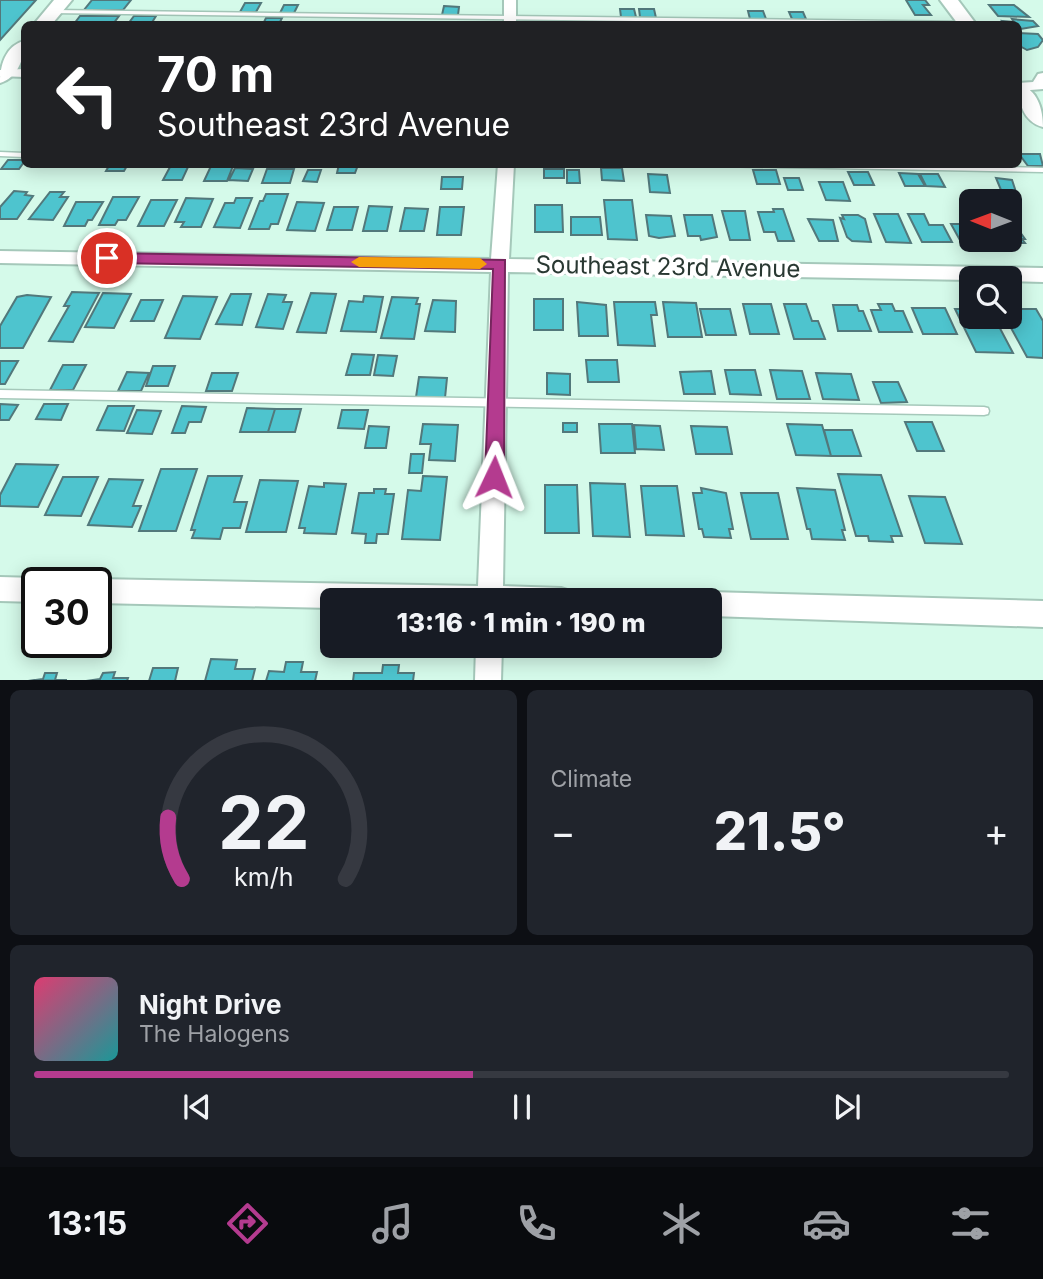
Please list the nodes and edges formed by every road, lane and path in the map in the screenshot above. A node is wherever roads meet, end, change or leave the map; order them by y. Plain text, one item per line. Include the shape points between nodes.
1 (510, 0) edge
2 (949, 0) edge
3 (53, 12) edge
4 (128, 13) junction
5 (121, 21) edge
6 (510, 21) edge
7 (965, 21) edge
8 (21, 51) edge
9 (21, 73) edge
10 (2, 75) edge
11 (1043, 77) edge
12 (1022, 88) edge
13 (1022, 93) edge
14 (1043, 121) edge
15 (0, 154) edge
16 (21, 155) edge
17 (506, 168) edge
18 (934, 168) edge
19 (1043, 170) edge
20 (0, 257) edge
21 (500, 264) junction
22 (1043, 275) edge
23 (0, 394) edge
24 (497, 405) junction
25 (984, 411) dead end
26 (490, 588) edge
27 (0, 589) edge
28 (21, 590) edge
29 (112, 591) edge
30 (320, 596) edge
31 (722, 604) edge
32 (1043, 614) edge
33 (489, 658) edge
34 (488, 680) edge

1 - 6 street
2 - 7 street
3 - 4 lane
4 - 5 lane
4 - 6 lane
8 - 10 street
9 - 10 street
11 - 12 street via 1038,86
13 - 14 street
15 - 16 lane
17 - 21 street
18 - 19 lane
20 - 21 street, Southeast 23rd Avenue
21 - 22 street, Southeast 23rd Avenue
21 - 24 street
23 - 24 lane
24 - 25 lane
24 - 26 street
27 - 28 street
29 - 30 street
31 - 32 street
33 - 34 street

